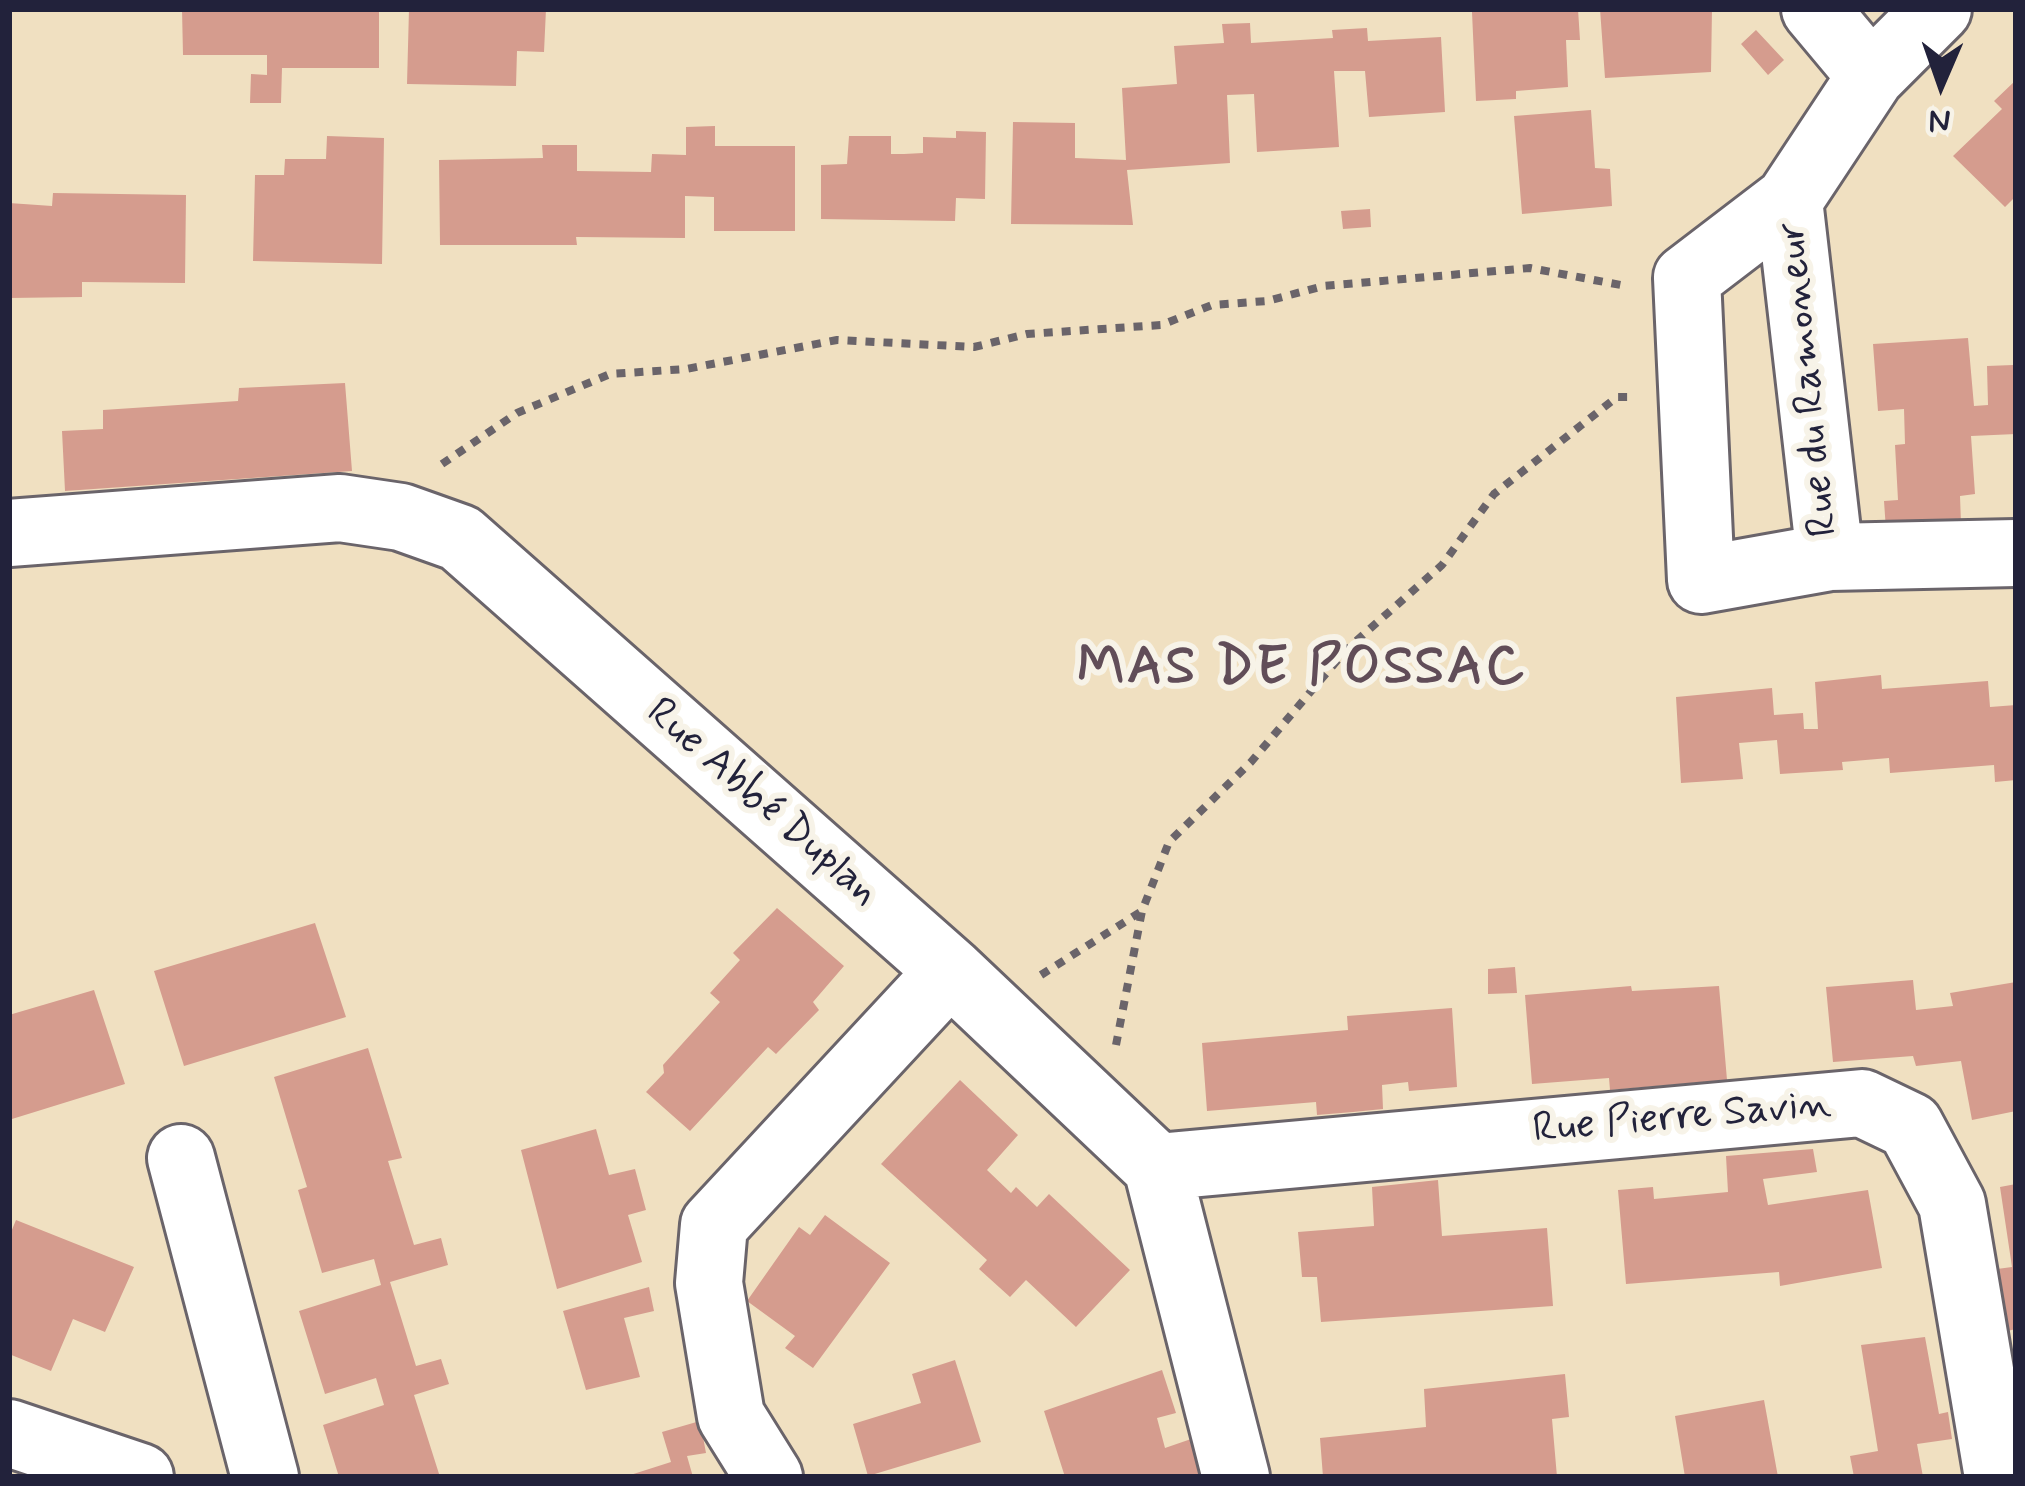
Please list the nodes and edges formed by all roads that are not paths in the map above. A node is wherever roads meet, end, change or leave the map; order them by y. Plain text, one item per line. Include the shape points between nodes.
1 (1815, 9) edge
2 (1938, 9) edge
3 (1871, 76) junction
4 (1790, 200) junction
5 (9, 533) edge
6 (2016, 554) edge
7 (1830, 557) junction
8 (969, 989) junction
9 (181, 1158) dead end
10 (1157, 1167) junction
11 (9, 1433) edge
12 (140, 1477) edge
13 (265, 1477) edge
14 (769, 1477) edge
15 (1236, 1477) edge
16 (1997, 1477) edge

1 - 3 street
2 - 3 street, Rue du Ramoneur
3 - 4 street, Rue du Ramoneur
4 - 7 street, Rue du Ramoneur
4 - 7 street, Rue du Ramoneur via 1687,278 1701,580
5 - 8 street, Rue Abbé Duplan via 340,508 401,517 460,538
6 - 7 street, Rue du Ramoneur
8 - 10 street, Rue Abbé Duplan
8 - 14 street via 715,1225 709,1283 731,1416
9 - 13 street
10 - 15 street
10 - 16 street, Rue Pierre Savin via 1862,1103 1910,1126 1952,1204
11 - 12 street

